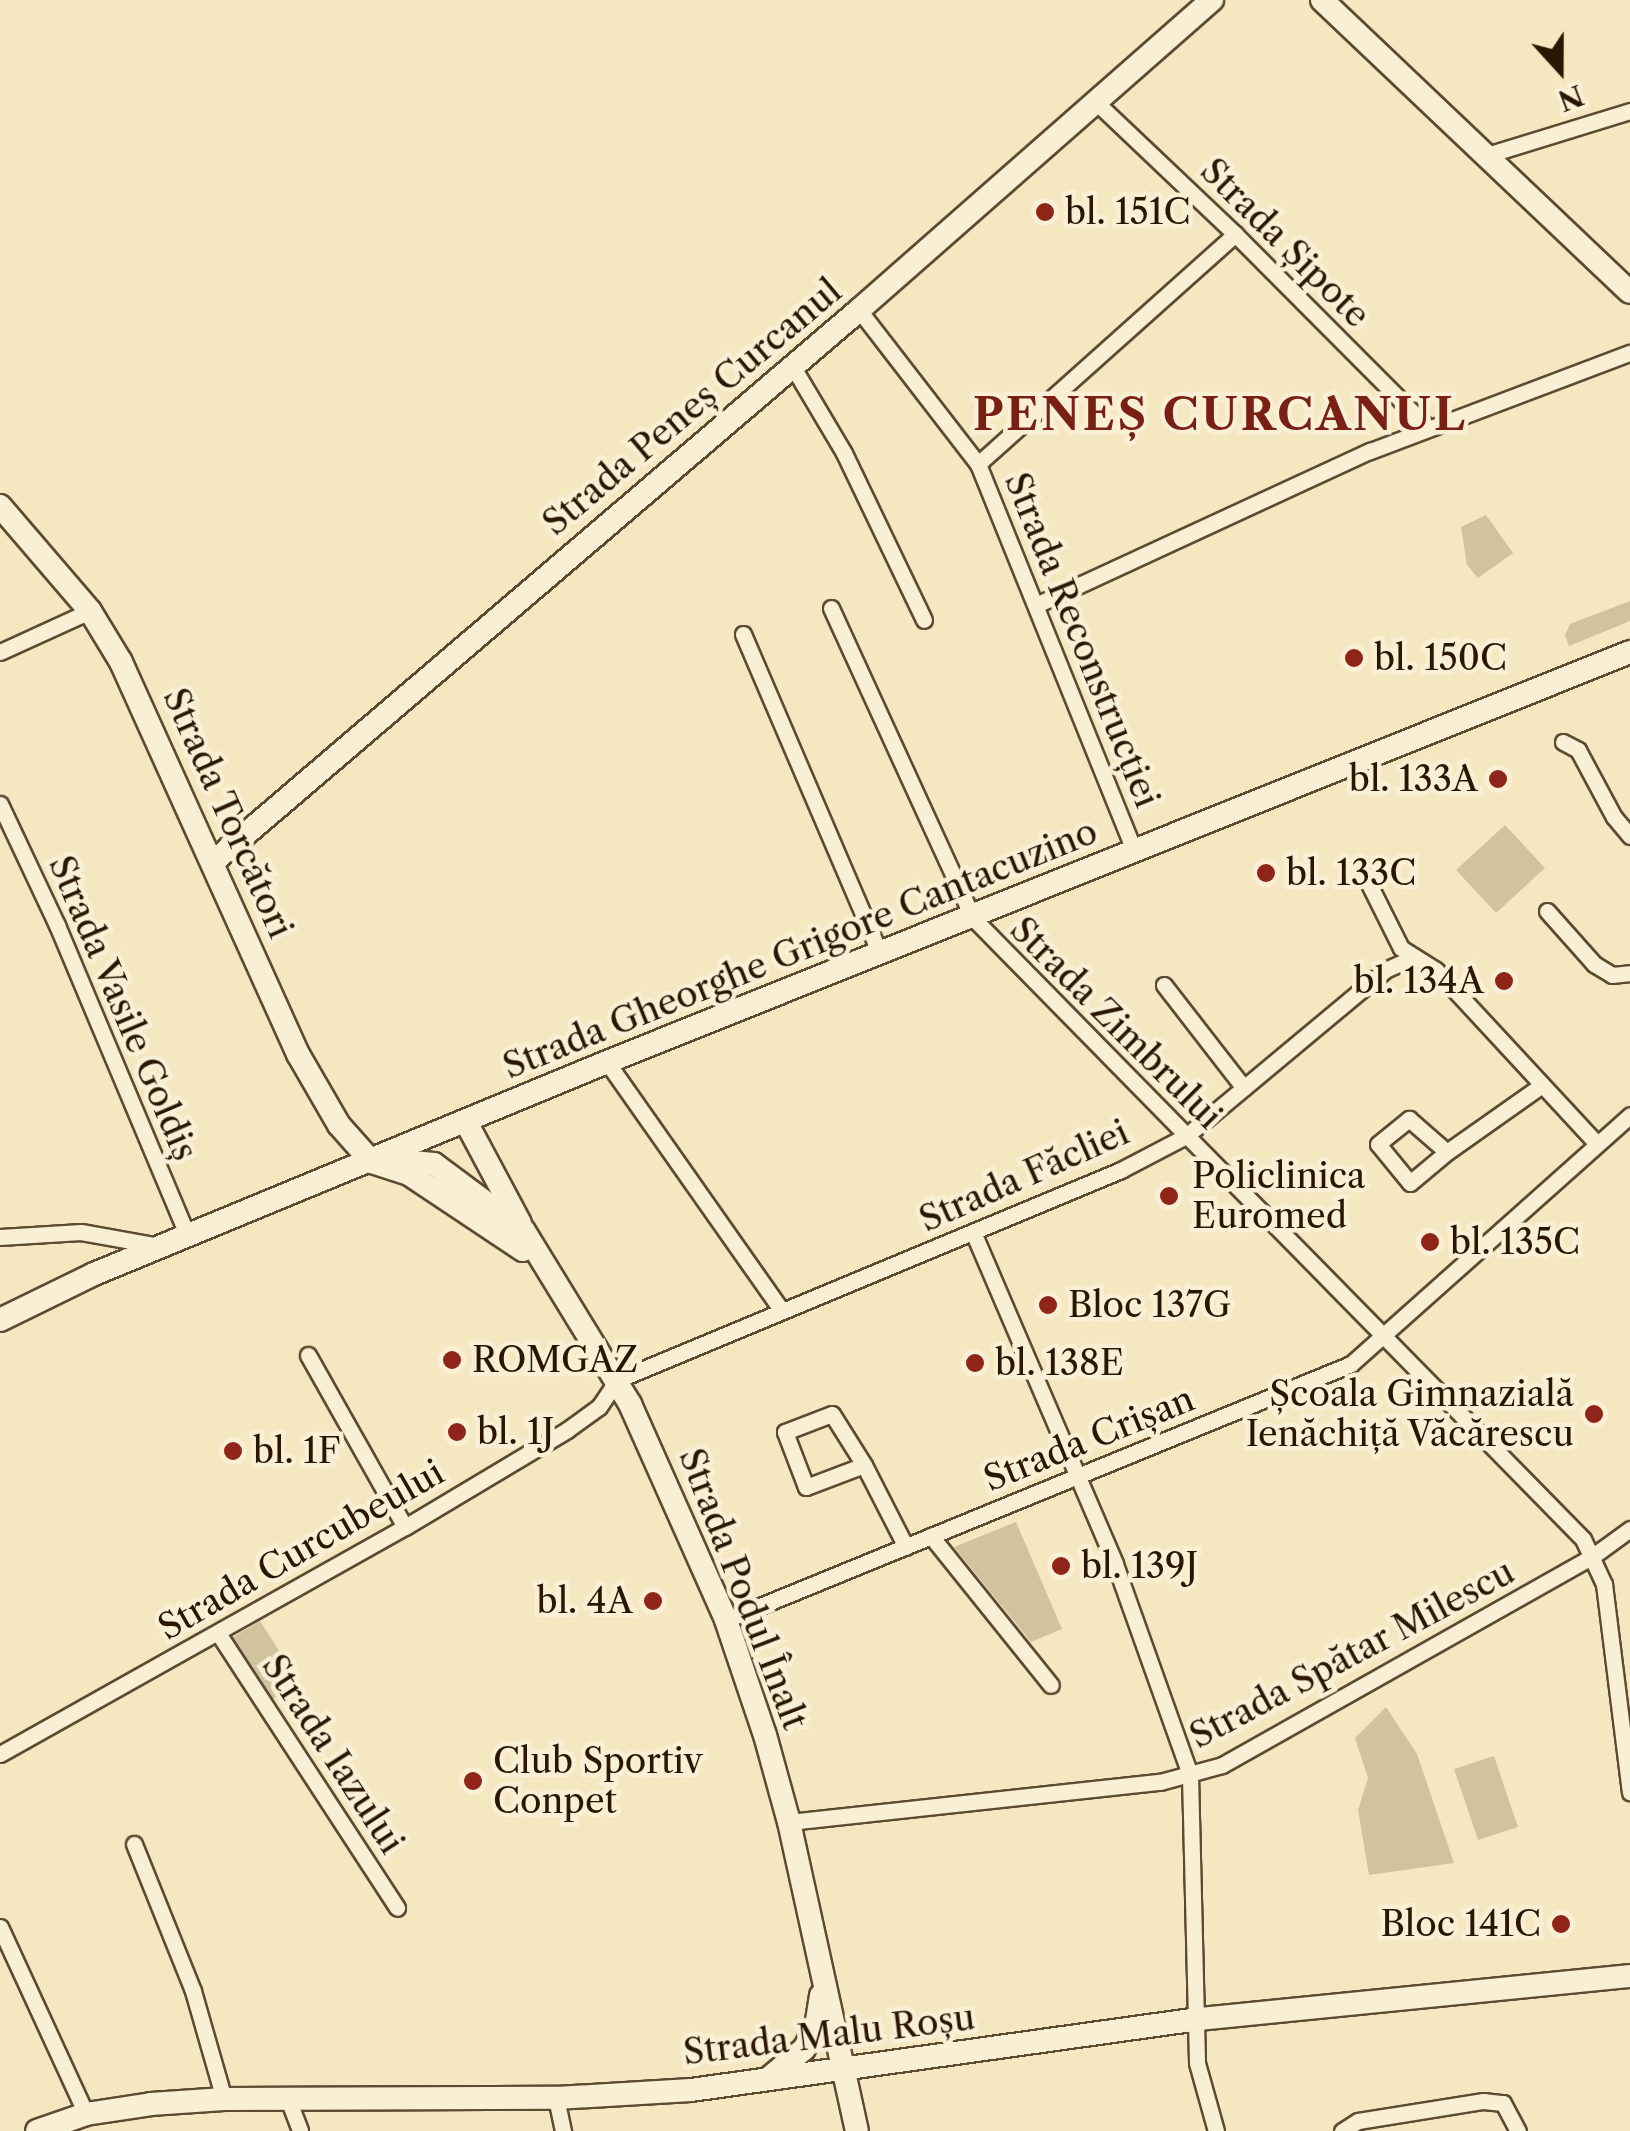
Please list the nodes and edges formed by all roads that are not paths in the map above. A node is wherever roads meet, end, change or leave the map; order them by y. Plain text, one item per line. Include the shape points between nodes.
1 (1212, 0) edge
2 (1322, 0) edge
3 (1098, 104) junction
4 (1630, 111) edge
5 (1487, 156) junction
6 (1235, 234) junction
7 (1630, 292) edge
8 (860, 310) junction
9 (1630, 353) edge
10 (793, 367) junction
11 (1426, 428) junction
12 (978, 464) junction
13 (0, 506) edge
14 (1036, 605) junction
15 (831, 608) dead end
16 (90, 610) junction
17 (924, 620) dead end
18 (743, 634) dead end
19 (0, 652) edge
20 (1630, 652) edge
21 (1564, 742) dead end
22 (0, 804) edge
23 (1630, 836) edge
24 (1135, 852) junction
25 (213, 862) junction
26 (1364, 876) dead end
27 (1547, 911) dead end
28 (972, 918) junction
29 (880, 954) junction
30 (1412, 958) junction
31 (1630, 973) edge
32 (1164, 985) dead end
33 (608, 1062) junction
34 (1542, 1085) junction
35 (1244, 1088) junction
36 (1630, 1115) edge
37 (466, 1122) junction
38 (1186, 1136) junction
39 (1597, 1144) junction
40 (1448, 1152) junction
41 (372, 1162) junction
42 (524, 1230) junction
43 (974, 1232) junction
44 (188, 1236) junction
45 (0, 1237) edge
46 (162, 1246) junction
47 (549, 1271) junction
48 (781, 1310) junction
49 (0, 1320) edge
50 (1383, 1340) junction
51 (308, 1355) dead end
52 (617, 1380) junction
53 (864, 1465) junction
54 (1078, 1476) junction
55 (405, 1527) junction
56 (1630, 1529) edge
57 (931, 1536) junction
58 (906, 1547) junction
59 (1594, 1556) junction
60 (726, 1620) junction
61 (218, 1633) junction
62 (1051, 1685) dead end
63 (1625, 1686) edge
64 (0, 1754) edge
65 (1190, 1775) junction
66 (1630, 1792) edge
67 (789, 1822) junction
68 (134, 1844) dead end
69 (397, 1908) dead end
70 (0, 1927) edge
71 (822, 1976) junction
72 (1630, 1976) edge
73 (1199, 2018) junction
74 (843, 2071) junction
75 (764, 2082) junction
76 (556, 2098) junction
77 (224, 2099) junction
78 (288, 2100) junction
79 (86, 2114) junction
80 (39, 2131) edge
81 (300, 2131) edge
82 (562, 2131) edge
83 (857, 2131) edge
84 (1216, 2131) edge
85 (1342, 2131) edge
86 (1518, 2131) edge

1 - 3 main road, Strada Peneș Curcanul
2 - 5 main road
3 - 6 street, Strada Șipote
3 - 8 main road, Strada Peneș Curcanul
4 - 5 street
5 - 7 main road
6 - 11 street, Strada Șipote
6 - 12 street
8 - 10 main road, Strada Peneș Curcanul
8 - 12 street, Strada Reconstrucției
9 - 11 street
10 - 17 street via 844,453
10 - 25 main road, Strada Peneș Curcanul
11 - 14 street
12 - 14 street, Strada Reconstrucției
13 - 16 main road, Strada Torcători
14 - 24 street, Strada Reconstrucției
15 - 28 street
16 - 19 street
16 - 25 main road, Strada Torcători
18 - 29 street
20 - 24 main road, Strada Gheorghe Grigore Cantacuzino
21 - 23 street via 1578,750
22 - 44 street, Strada Vasile Goldiș
24 - 28 main road, Strada Gheorghe Grigore Cantacuzino
25 - 41 main road, Strada Torcători via 313,1081
26 - 30 street via 1391,934
27 - 31 street via 1594,964 1612,975
28 - 29 main road, Strada Gheorghe Grigore Cantacuzino
28 - 38 street, Strada Zimbrului
29 - 33 main road, Strada Gheorghe Grigore Cantacuzino
30 - 34 street via 1436,970
30 - 35 street, Strada Făcliei via 1385,970
32 - 35 street
33 - 37 main road, Strada Gheorghe Grigore Cantacuzino
33 - 48 street
34 - 39 street
34 - 40 street
35 - 38 street, Strada Făcliei
36 - 39 street, Strada Crișan
37 - 41 main road, Strada Gheorghe Grigore Cantacuzino
37 - 42 main road
38 - 43 street, Strada Făcliei
38 - 50 street, Strada Zimbrului
39 - 50 street, Strada Crișan
40 - 40 street via 1410,1183 1378,1144 1409,1118
41 - 42 main road, Strada Podul Înalt via 412,1158 434,1164
41 - 44 main road, Strada Gheorghe Grigore Cantacuzino
41 - 47 main road, Strada Podul Înalt via 409,1174
42 - 47 main road, Strada Podul Înalt
43 - 48 street, Strada Făcliei
43 - 54 street
44 - 46 main road, Strada Gheorghe Grigore Cantacuzino
45 - 46 street via 81,1232
46 - 49 main road, Strada Gheorghe Grigore Cantacuzino
47 - 52 main road, Strada Podul Înalt
48 - 52 street, Strada Făcliei
50 - 54 street, Strada Crișan via 1351,1364
50 - 59 street, Strada Zimbrului
51 - 55 street
52 - 55 street, Strada Curcubeului via 586,1417
52 - 60 main road, Strada Podul Înalt
53 - 53 street via 832,1414 785,1432 806,1487
53 - 58 street
54 - 57 street, Strada Crișan
54 - 65 street
55 - 61 street, Strada Curcubeului
56 - 59 street, Strada Spătar Milescu
57 - 58 street, Strada Crișan
57 - 62 street
58 - 60 street, Strada Crișan
59 - 63 street, Strada Zimbrului
59 - 65 street, Strada Spătar Milescu via 1222,1765
60 - 67 main road, Strada Podul Înalt
61 - 64 street, Strada Curcubeului
61 - 69 street, Strada Iazului
63 - 66 street, Strada Zimbrului
65 - 67 street, Strada Spătar Milescu
65 - 73 street
67 - 71 main road, Strada Podul Înalt
68 - 77 street via 186,1973
70 - 79 street
71 - 74 main road, Strada Podul Înalt
71 - 75 main road via 820,2011 804,2049
72 - 73 main road, Strada Malu Roșu
73 - 74 main road, Strada Malu Roșu
73 - 84 street via 1197,2064
74 - 75 main road, Strada Malu Roșu
74 - 83 main road, Strada Podul Înalt
75 - 76 main road, Strada Malu Roșu
76 - 78 main road, Strada Malu Roșu
76 - 82 street
77 - 78 main road, Strada Malu Roșu
77 - 79 main road, Strada Malu Roșu
78 - 81 street
79 - 80 main road, Strada Malu Roșu
85 - 86 street via 1358,2120 1483,2101 1504,2103

